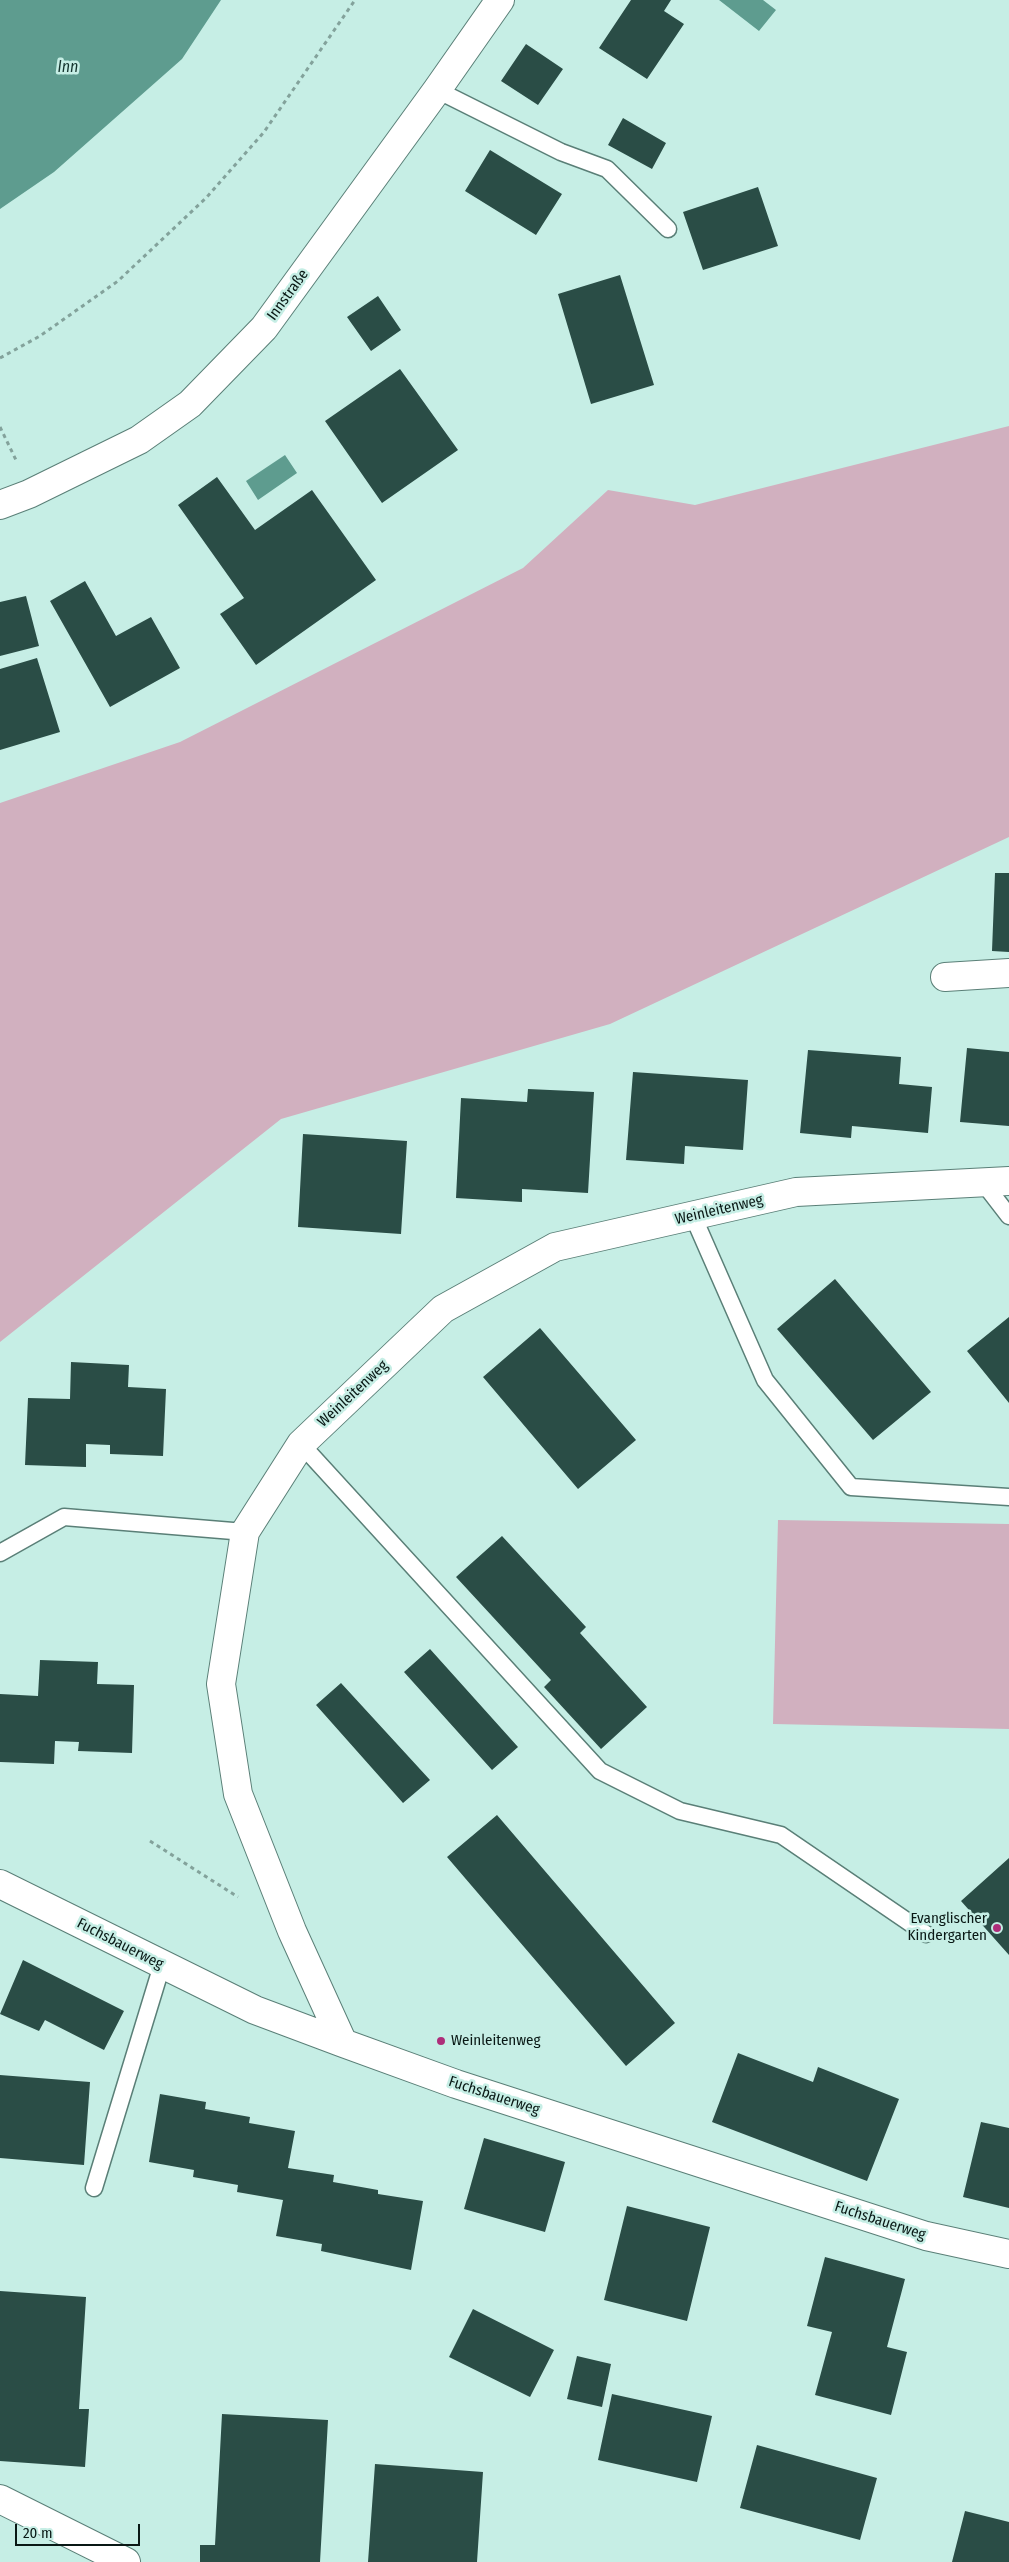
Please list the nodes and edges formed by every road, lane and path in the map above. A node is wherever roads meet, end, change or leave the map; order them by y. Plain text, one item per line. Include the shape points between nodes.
1 (355, 0) edge
2 (500, 0) edge
3 (437, 90) junction
4 (668, 229) dead end
5 (0, 358) edge
6 (0, 427) edge
7 (17, 464) dead end
8 (0, 505) edge
9 (1009, 973) edge
10 (945, 977) dead end
11 (982, 1181) junction
12 (1009, 1181) edge
13 (692, 1216) junction
14 (1009, 1216) edge
15 (301, 1444) junction
16 (1009, 1497) edge
17 (245, 1532) junction
18 (0, 1552) edge
19 (150, 1841) dead end
20 (0, 1884) edge
21 (242, 1899) dead end
22 (926, 1934) dead end
23 (162, 1965) junction
24 (343, 2043) junction
25 (94, 2188) dead end
26 (1009, 2254) edge
27 (0, 2499) edge
28 (126, 2562) edge

1 - 5 path via 264,132 207,197 118,281 40,336
2 - 3 street, Innstraße
3 - 4 lane via 562,152 607,169
3 - 8 street, Innstraße via 264,328 190,404 139,440
6 - 7 path
9 - 10 street
11 - 12 street, Weinleitenweg
11 - 13 street, Weinleitenweg via 796,1192
11 - 14 lane
13 - 15 street, Weinleitenweg via 555,1247 443,1309
13 - 16 lane via 765,1380 851,1487
15 - 17 street, Weinleitenweg
15 - 22 lane via 600,1771 680,1811 781,1835
17 - 18 lane via 64,1517
17 - 24 street, Weinleitenweg via 221,1684 238,1794 292,1931
19 - 21 path
20 - 23 street, Fuchsbauerweg
23 - 24 street, Fuchsbauerweg via 255,2010
23 - 25 lane
24 - 26 street, Fuchsbauerweg via 466,2087 926,2236
27 - 28 street

